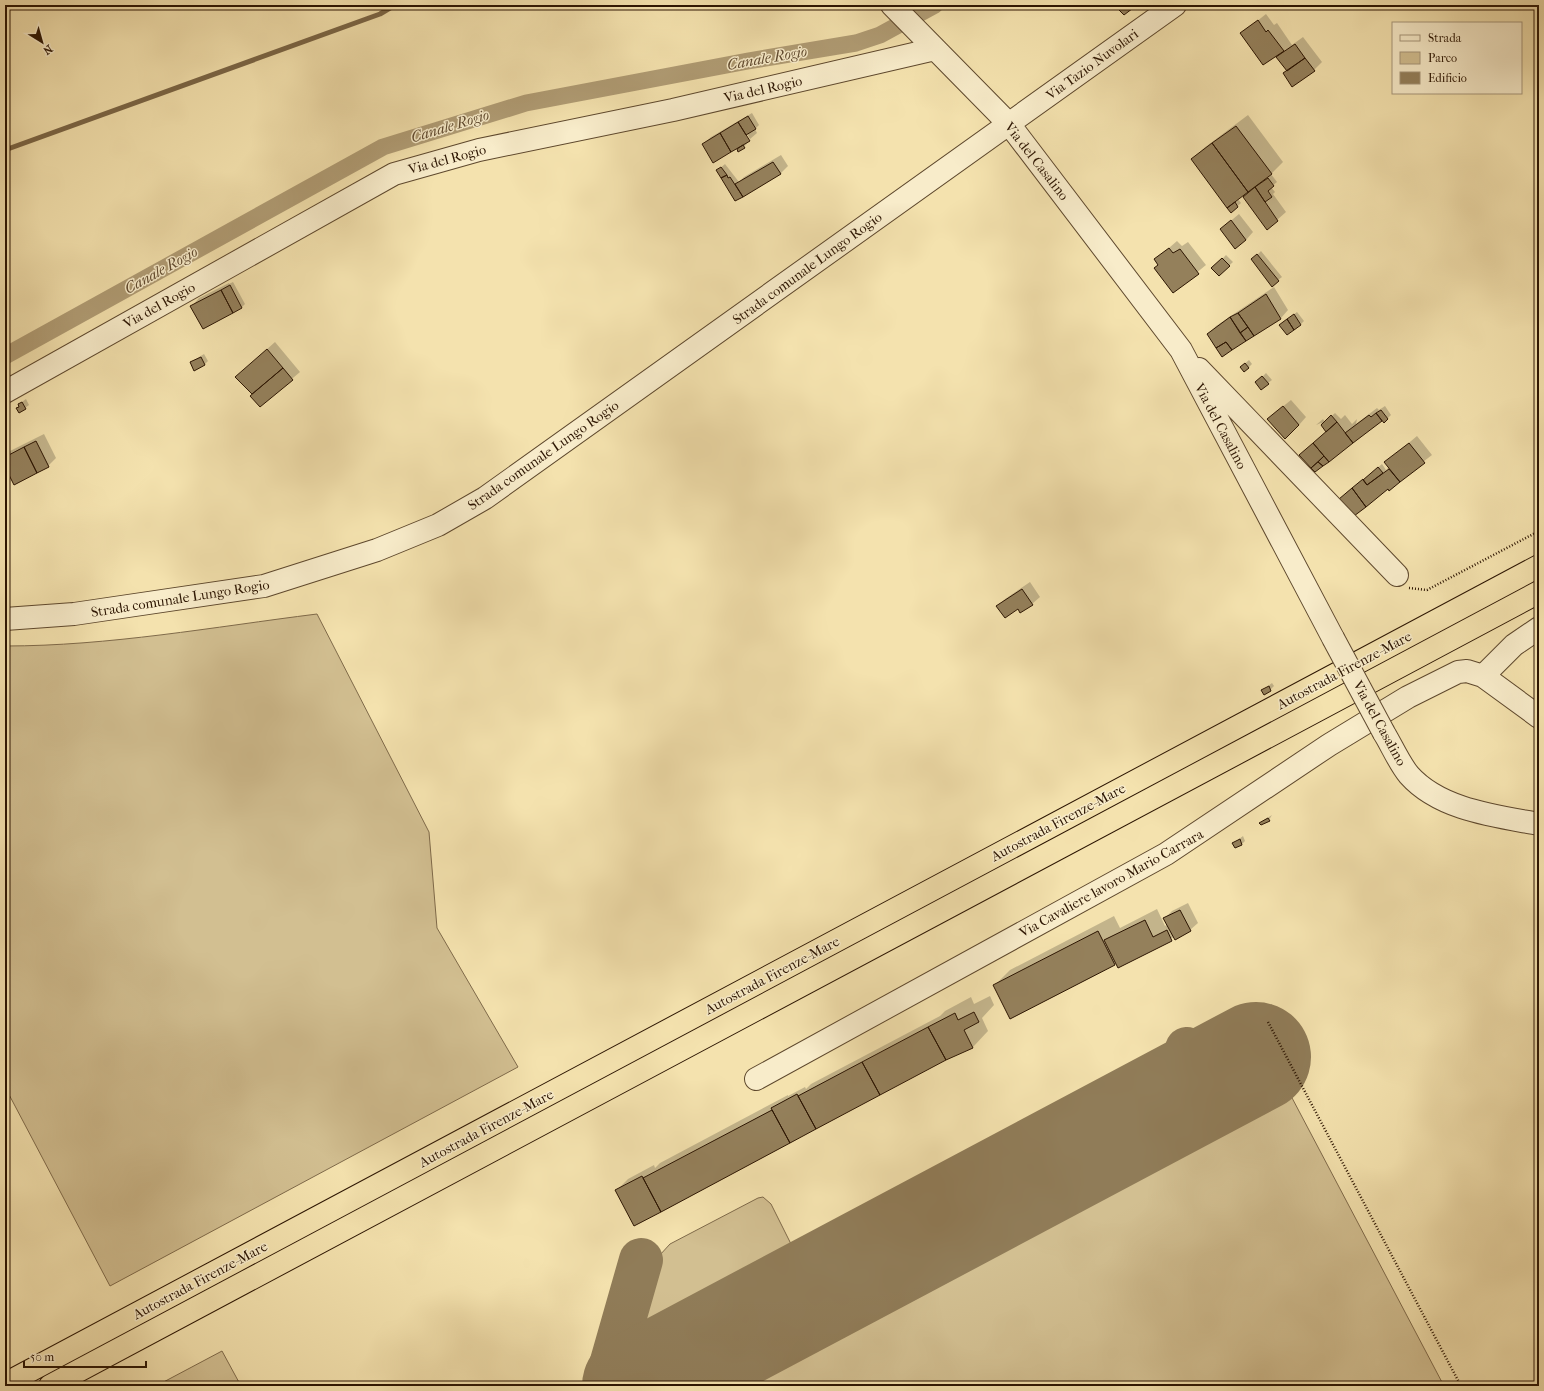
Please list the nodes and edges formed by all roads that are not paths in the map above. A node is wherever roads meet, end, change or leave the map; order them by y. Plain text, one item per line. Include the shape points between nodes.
1 (1175, 5) edge
2 (895, 8) edge
3 (935, 49) junction
4 (1009, 124) junction
5 (1181, 350) junction
6 (5, 392) edge
7 (1539, 566) edge
8 (1397, 575) road end
9 (1539, 592) edge
10 (5, 619) edge
11 (1539, 628) edge
12 (1483, 676) junction
13 (1539, 716) edge
14 (1539, 824) edge
15 (756, 1079) dead end
16 (5, 1384) edge
17 (50, 1386) edge

1 - 4 street, Via Tazio Nuvolari
2 - 3 street, Via del Casalino
3 - 4 street, Via del Casalino
3 - 6 street, Via del Rogio via 673,110 479,150 394,174
4 - 5 street, Via del Casalino
4 - 10 street, Strada comunale Lungo Rogio via 485,498 438,525 377,550 264,586 74,614
5 - 8 street
5 - 14 street, Via del Casalino, bridge via 1384,733 1409,774 1426,790 1457,806
7 - 16 highway, Autostrada Firenze-Mare
9 - 17 highway, Autostrada Firenze-Mare
11 - 12 street via 1514,645
12 - 13 street, Via Cavaliere lavoro Mario Carrara
12 - 15 street, Via Cavaliere lavoro Mario Carrara via 1471,671 1458,672 1408,697 1330,745 1172,851

